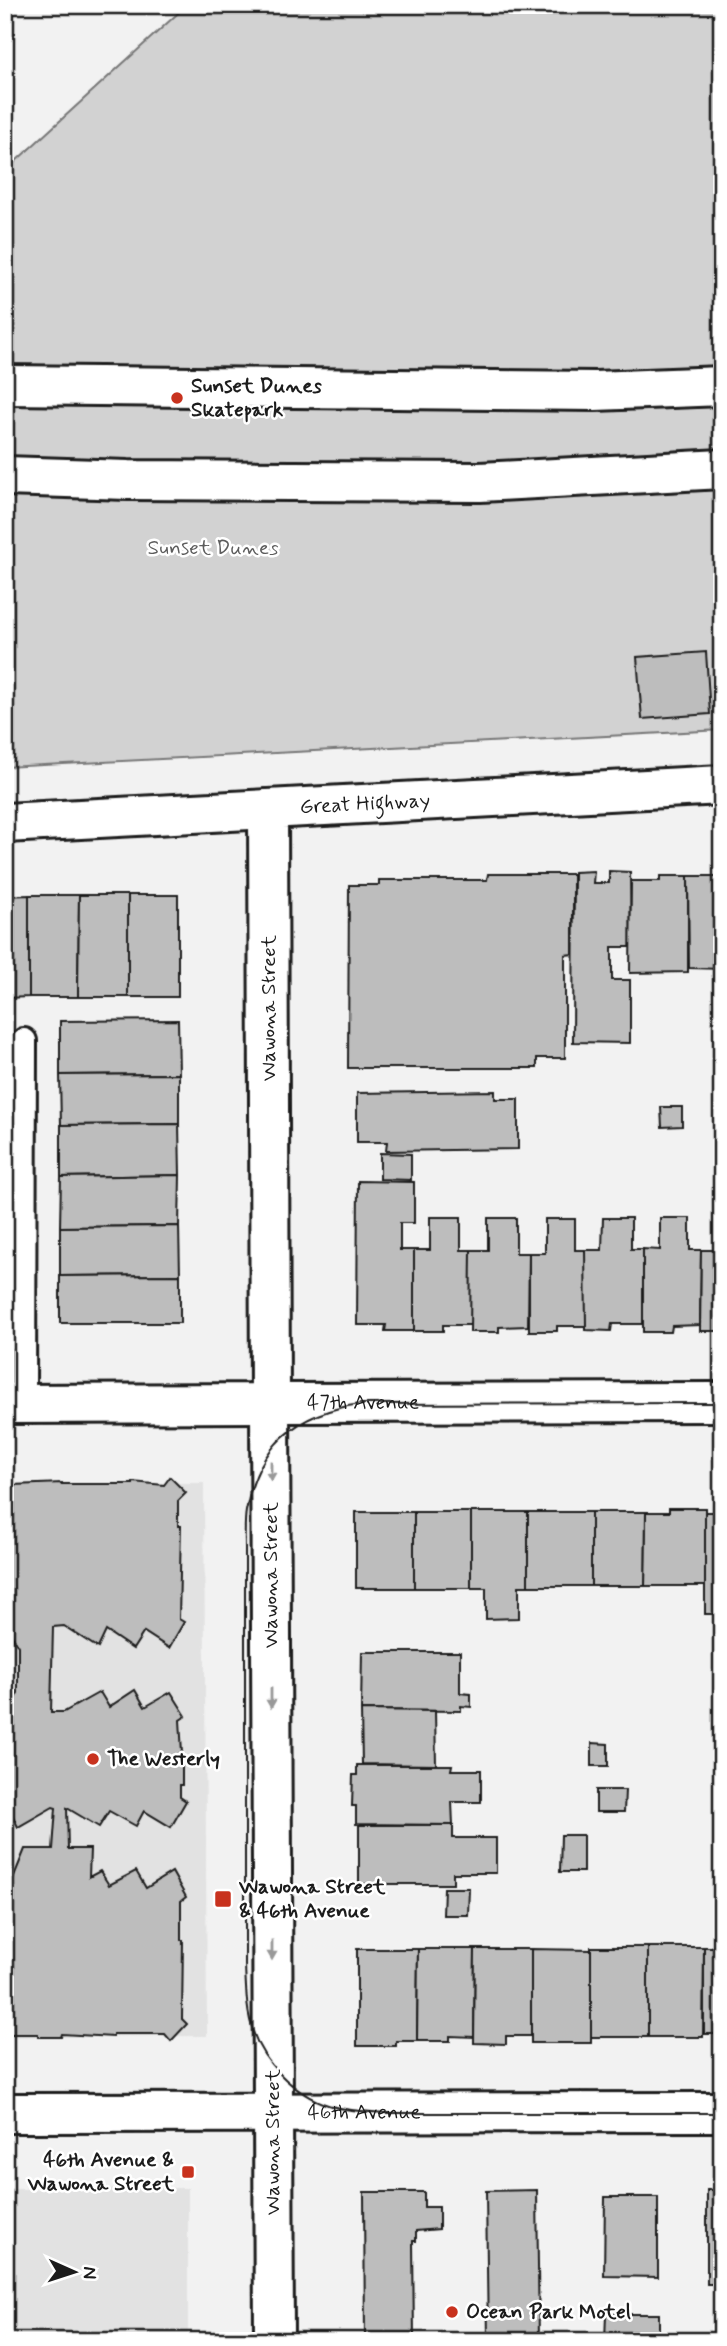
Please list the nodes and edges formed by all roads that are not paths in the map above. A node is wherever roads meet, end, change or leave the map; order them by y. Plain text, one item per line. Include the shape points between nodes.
1 (5, 385) edge
2 (722, 386) edge
3 (722, 469) edge
4 (5, 476) edge
5 (722, 785) edge
6 (268, 809) junction
7 (5, 823) edge
8 (24, 1041) dead end
9 (722, 1402) edge
10 (270, 1403) junction
11 (14, 1404) edge
12 (722, 2112) edge
13 (5, 2113) edge
14 (273, 2113) junction
15 (274, 2341) edge

1 - 2 street via 596,391
3 - 4 street via 480,482
5 - 6 street, Great Highway
6 - 7 street, Great Highway
6 - 10 street, Wawona Street
8 - 11 lane
9 - 10 street, 47th Avenue
10 - 11 street, 47th Avenue
10 -> 14 street, Wawona Street
12 - 14 street, 46th Avenue
13 - 14 street, 46th Avenue
14 - 15 street, Wawona Street

